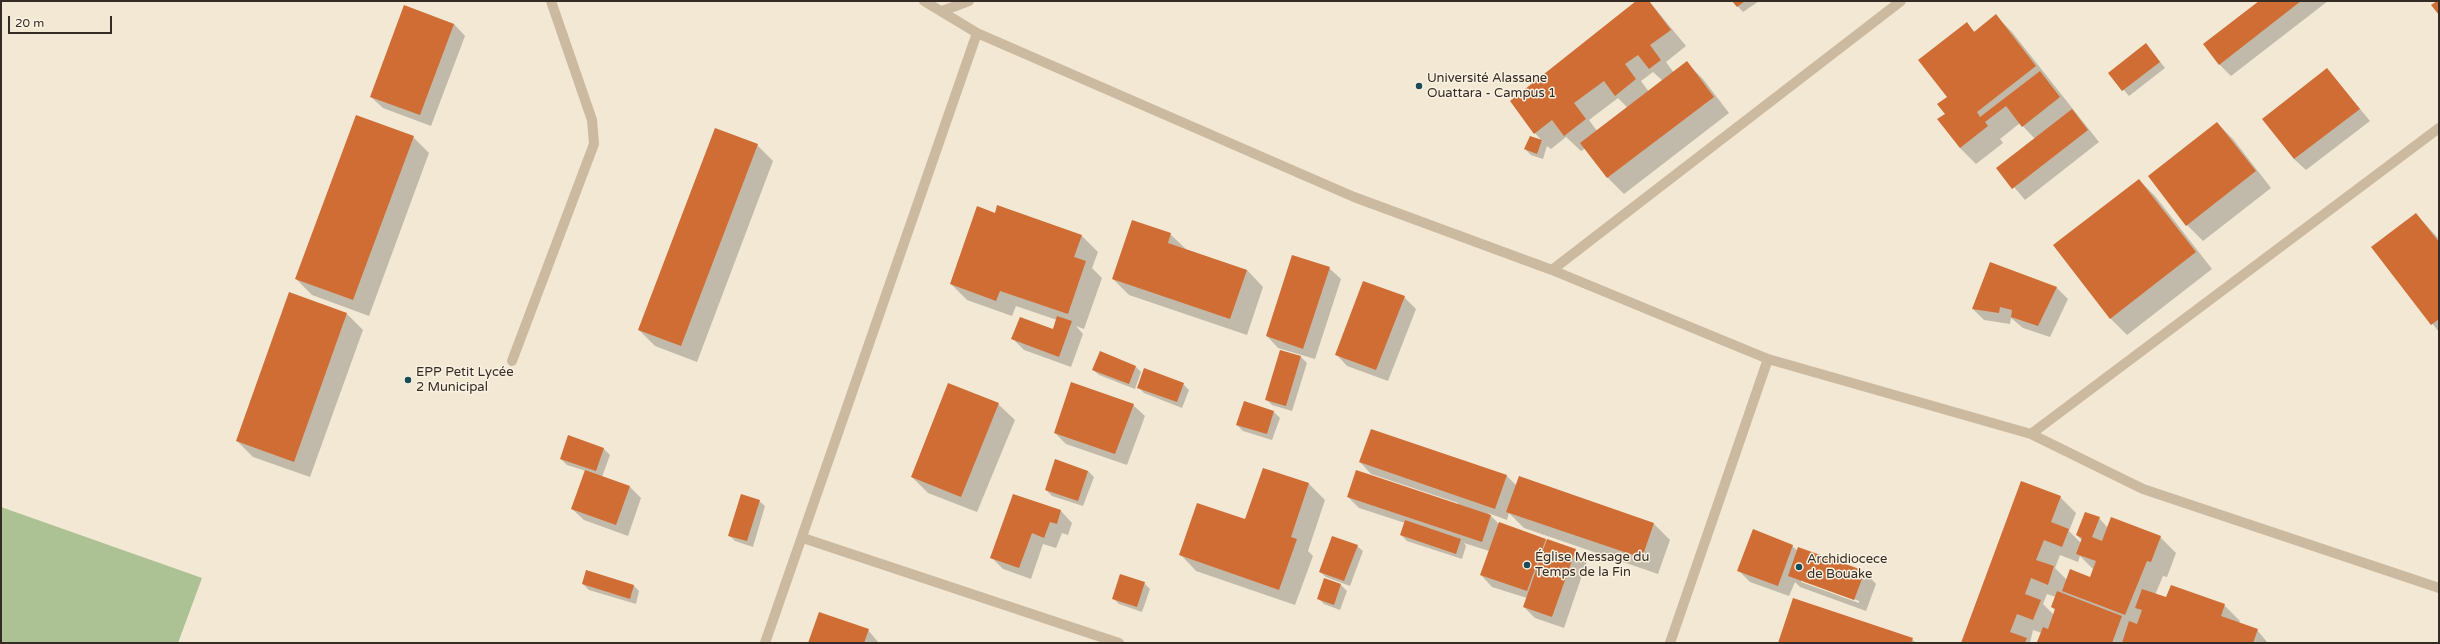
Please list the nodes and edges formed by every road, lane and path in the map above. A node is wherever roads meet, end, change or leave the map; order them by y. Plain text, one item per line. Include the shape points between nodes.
1 (551, 1) edge
2 (924, 1) edge
3 (969, 1) edge
4 (1901, 1) edge
5 (942, 11) junction
6 (977, 33) junction
7 (2439, 128) edge
8 (1552, 270) junction
9 (1768, 359) junction
10 (512, 361) dead end
11 (2031, 434) junction
12 (803, 538) junction
13 (2439, 588) edge
14 (765, 643) edge
15 (1119, 643) edge
16 (1670, 643) edge

1 - 10 street via 592,120 594,144
2 - 5 street
3 - 5 street
4 - 8 street
5 - 6 street
6 - 8 street via 1354,197
6 - 12 street
7 - 11 street
8 - 9 street
9 - 11 street
9 - 16 street
11 - 13 street via 2143,489
12 - 14 street
12 - 15 street

